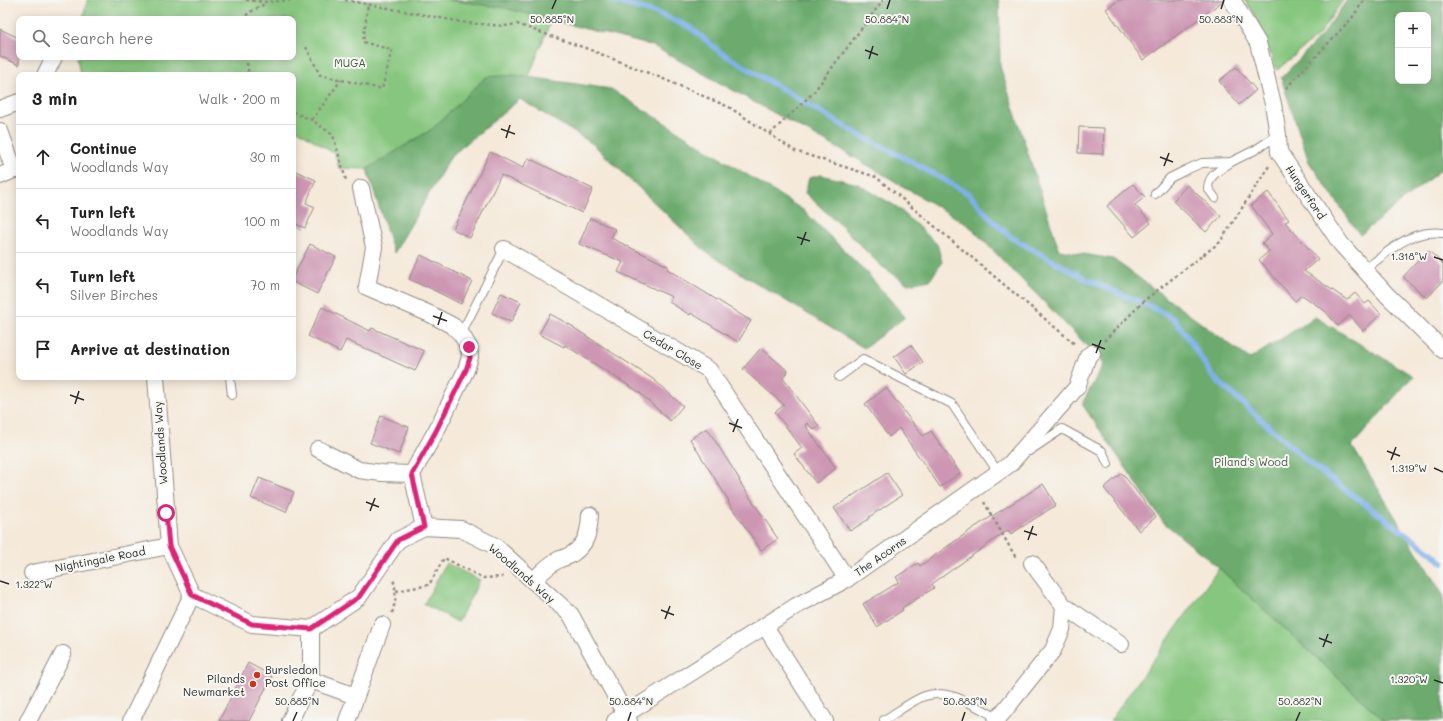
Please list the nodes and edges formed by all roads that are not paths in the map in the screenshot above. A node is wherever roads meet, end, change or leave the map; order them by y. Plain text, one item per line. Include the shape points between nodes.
1 (1232, 0) edge
2 (52, 60) edge
3 (46, 72) edge
4 (16, 103) edge
5 (0, 109) edge
6 (0, 131) edge
7 (1278, 135) junction
8 (1231, 162) junction
9 (11, 172) edge
10 (361, 188) road end
11 (1155, 194) dead end
12 (1216, 198) dead end
13 (1443, 233) edge
14 (504, 249) joint
15 (1364, 270) junction
16 (461, 334) junction
17 (1443, 350) edge
18 (1090, 354) road end
19 (839, 377) dead end
20 (156, 380) edge
21 (230, 380) edge
22 (232, 396) dead end
23 (318, 449) dead end
24 (1108, 464) dead end
25 (1004, 468) junction
26 (412, 474) junction
27 (590, 515) dead end
28 (424, 527) junction
29 (169, 546) junction
30 (1032, 563) road end
31 (32, 572) dead end
32 (529, 577) junction
33 (847, 579) junction
34 (192, 595) junction
35 (1064, 606) junction
36 (382, 625) road end
37 (766, 626) junction
38 (311, 629) junction
39 (1121, 644) dead end
40 (63, 654) dead end
41 (311, 680) junction
42 (355, 696) junction
43 (624, 719) edge
44 (884, 720) edge
45 (997, 720) edge
46 (28, 721) edge
47 (131, 721) edge
48 (290, 721) edge
49 (347, 721) edge
50 (825, 721) edge

1 - 7 street via 1258,43
2 - 3 street
4 - 5 street
6 - 9 street
7 - 8 lane
7 - 15 street, Hungerford via 1279,152 1341,244
8 - 11 lane via 1202,163 1170,178
8 - 12 lane via 1212,175 1209,182 1208,188
10 - 16 street via 374,247 367,287 436,317 453,326
13 - 15 lane via 1417,234 1405,239
14 - 16 lane
14 - 33 street, Cedar Close via 709,370
15 - 17 street, Hungerford
16 - 26 street via 469,347 470,358 466,370
18 - 25 street, The Acorns via 1077,387
19 - 25 lane via 863,359 952,404
20 - 29 street, Woodlands Way
21 - 22 lane
23 - 26 street via 359,470
24 - 25 lane via 1102,451 1062,429
25 - 33 street, The Acorns
26 - 28 street
27 - 32 street via 589,532 584,543 572,555 557,560
28 - 32 street, Woodlands Way via 460,529 495,546
28 - 38 street, Woodlands Way via 398,540 359,597
29 - 31 street, Nightingale Road
29 - 34 street, Woodlands Way
30 - 35 street
32 - 43 street, Woodlands Way via 571,615
33 - 37 street, The Acorns via 796,606
34 - 38 street via 252,624
34 - 47 street
35 - 39 street
35 - 45 street via 1062,629 1053,650
36 - 42 street
37 - 43 street, The Acorns
37 - 50 street
38 - 41 street
40 - 46 street
41 - 42 street
41 - 48 street
42 - 49 street
44 - 45 lane via 924,696 939,694 963,700

